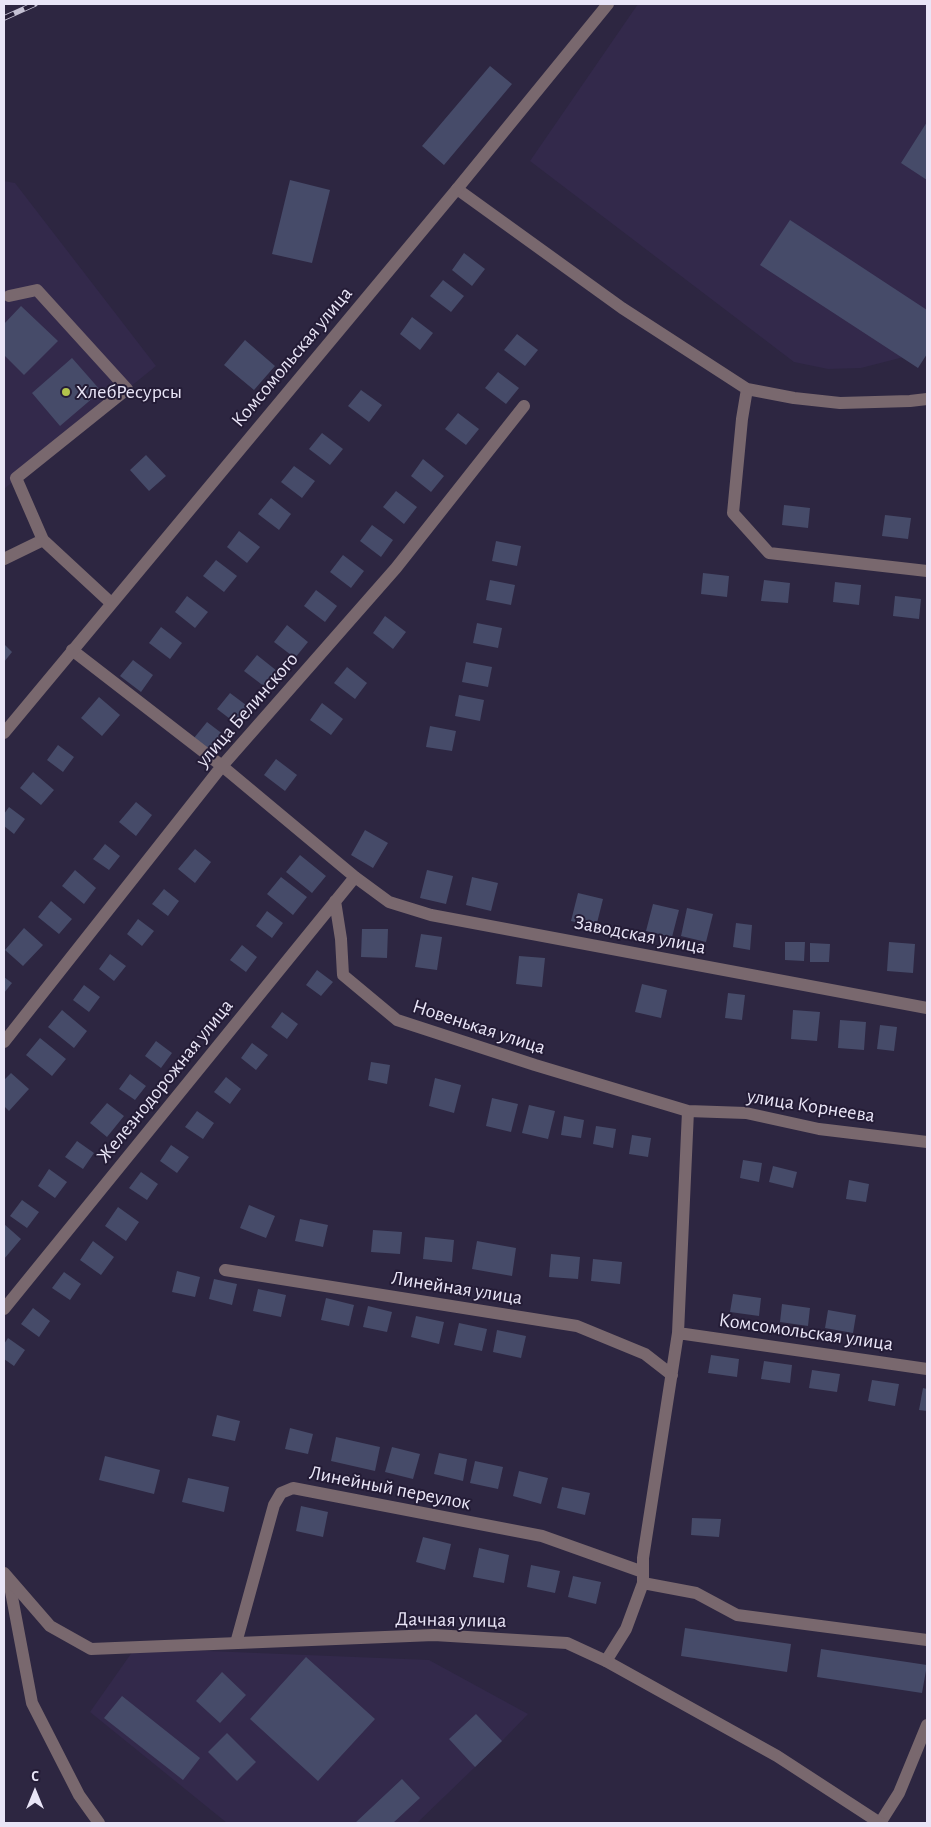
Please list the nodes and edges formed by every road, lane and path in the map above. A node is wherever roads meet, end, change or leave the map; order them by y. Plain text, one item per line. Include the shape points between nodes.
1 (608, 4) edge
2 (457, 190) junction
3 (9, 296) dead end
4 (747, 389) junction
5 (927, 399) edge
6 (524, 406) dead end
7 (43, 540) junction
8 (4, 559) edge
9 (927, 571) edge
10 (111, 603) junction
11 (72, 650) junction
12 (4, 733) edge
13 (222, 766) junction
14 (355, 877) junction
15 (335, 901) junction
16 (927, 1008) edge
17 (4, 1042) edge
18 (688, 1111) junction
19 (927, 1142) edge
20 (225, 1270) dead end
21 (4, 1309) edge
22 (678, 1333) junction
23 (927, 1369) edge
24 (672, 1375) junction
25 (6, 1577) edge
26 (643, 1578) junction
27 (927, 1640) edge
28 (236, 1643) junction
29 (606, 1661) junction
30 (927, 1728) edge
31 (99, 1823) edge
32 (880, 1823) edge

1 - 2 street, Комсомольская улица
2 - 4 street via 622,308
2 - 10 street, Комсомольская улица
3 - 7 street via 37,290 127,389 16,478
4 - 5 street via 840,403
4 - 9 street via 733,513 768,553
6 - 13 street, улица Белинского via 396,568
7 - 8 street
7 - 10 street
10 - 11 street, Комсомольская улица
11 - 12 street, Комсомольская улица
11 - 13 street, Заводская улица
13 - 14 street, Заводская улица
13 - 17 street, улица Белинского
14 - 15 street, Железнодорожная улица
14 - 16 street, Заводская улица via 388,902 430,915
15 - 18 street, Новенькая улица via 343,975 397,1020
15 - 21 street, Железнодорожная улица
18 - 19 street, улица Корнеева via 746,1114 819,1129
18 - 22 street
20 - 24 street, Линейная улица via 577,1326 645,1354
22 - 23 street, Комсомольская улица
22 - 24 street
24 - 26 street via 643,1558
25 - 28 street, Дачная улица via 50,1626 91,1649
25 - 31 street via 32,1703 79,1795
26 - 27 street, Линейный переулок via 696,1593 736,1615
26 - 28 street, Линейный переулок via 542,1536 293,1488 281,1493 274,1504
26 - 29 street via 626,1629
28 - 29 street, Дачная улица via 434,1635 567,1643
29 - 32 street, Дачная улица via 777,1756
30 - 32 street via 899,1794

